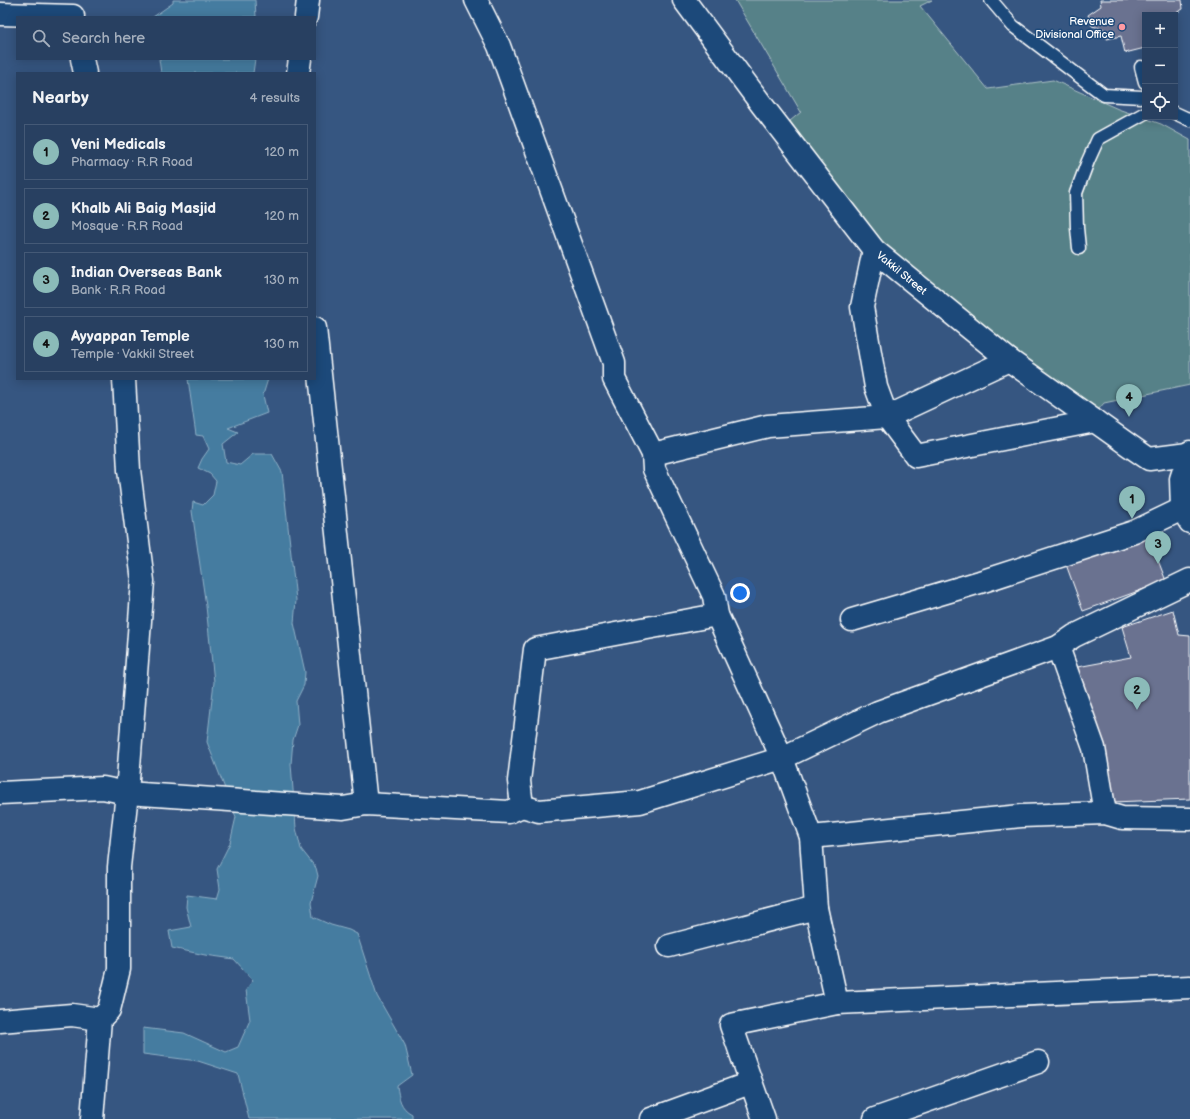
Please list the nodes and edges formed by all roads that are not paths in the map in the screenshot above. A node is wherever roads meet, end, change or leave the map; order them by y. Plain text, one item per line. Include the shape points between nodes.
1 (308, 0) edge
2 (476, 0) edge
3 (684, 0) edge
4 (991, 0) edge
5 (74, 11) edge
6 (0, 14) edge
7 (306, 16) edge
8 (82, 60) edge
9 (300, 60) edge
10 (1141, 67) dead end
11 (1142, 71) edge
12 (85, 72) edge
13 (298, 72) edge
14 (1142, 100) edge
15 (1178, 114) edge
16 (1142, 115) edge
17 (1190, 120) edge
18 (1079, 248) dead end
19 (874, 250) junction
20 (316, 337) edge
21 (1009, 360) junction
22 (124, 380) edge
23 (887, 417) junction
24 (1095, 421) junction
25 (1189, 453) edge
26 (653, 454) junction
27 (1186, 515) edge
28 (1190, 580) edge
29 (717, 615) junction
30 (852, 620) dead end
31 (1058, 647) junction
32 (782, 758) junction
33 (0, 793) edge
34 (127, 793) junction
35 (366, 804) junction
36 (522, 806) junction
37 (1105, 813) junction
38 (1190, 819) edge
39 (811, 837) junction
40 (816, 908) junction
41 (669, 946) dead end
42 (1190, 987) edge
43 (837, 1003) junction
44 (100, 1019) junction
45 (0, 1020) edge
46 (1038, 1062) dead end
47 (750, 1083) junction
48 (92, 1119) edge
49 (651, 1119) edge
50 (764, 1119) edge
51 (875, 1119) edge

1 - 7 street
2 - 26 street via 499,46 614,363 614,378
3 - 19 street, Vakkil Street
4 - 14 lane via 1013,26 1104,95
5 - 6 street
8 - 12 street
9 - 13 street
10 - 11 lane
15 - 17 lane
16 - 18 lane via 1098,139 1076,193
19 - 21 street, Vakkil Street
19 - 23 street via 862,307 876,387
20 - 35 street
21 - 23 street
21 - 24 street, Vakkil Street
22 - 34 street via 130,470 143,581
23 - 24 street via 916,456
23 - 26 street via 768,426
24 - 25 street, Vakkil Street via 1150,459
25 - 27 street via 1181,479
26 - 29 street via 654,469 714,596
27 - 30 street via 980,582
28 - 31 street via 1074,636
29 - 32 street
29 - 36 street via 535,649 519,781
31 - 32 street via 878,712
31 - 37 street via 1094,748
32 - 36 street via 640,802 539,811
32 - 39 street
33 - 34 street via 103,788
34 - 35 street via 343,808
34 - 44 street via 119,867 119,969 109,1010
35 - 36 street via 509,812
37 - 38 street via 1122,818
37 - 39 street via 1021,816
39 - 40 street
40 - 41 street
40 - 43 street
42 - 43 street
43 - 47 street via 731,1025
44 - 45 street via 72,1015
44 - 48 street
46 - 51 street
47 - 49 street
47 - 50 street

